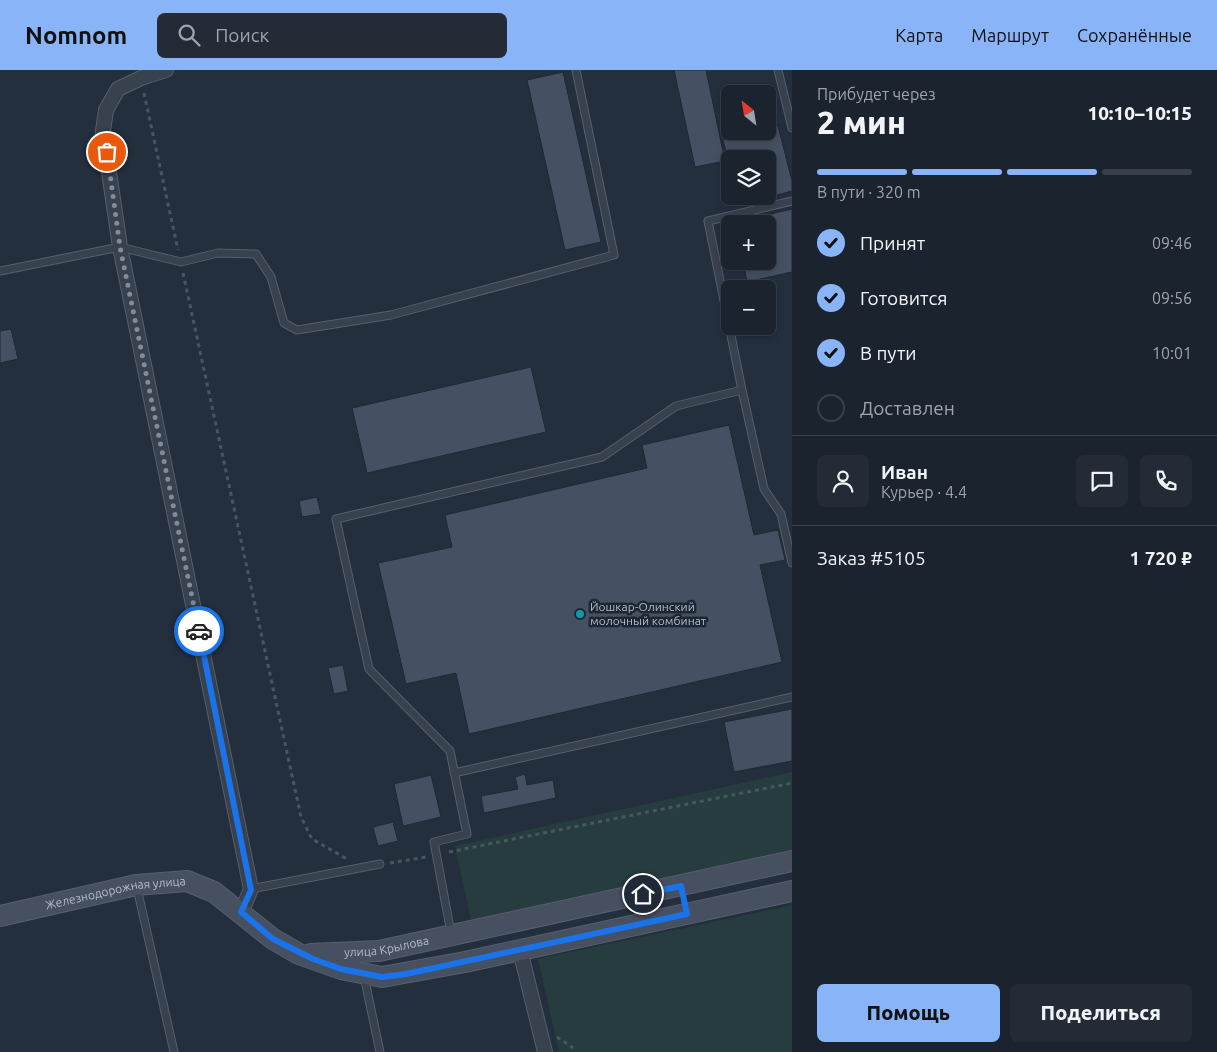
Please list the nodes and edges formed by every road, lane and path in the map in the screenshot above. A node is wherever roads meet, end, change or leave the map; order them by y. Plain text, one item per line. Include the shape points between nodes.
1 (166, 70) edge
2 (576, 70) edge
3 (778, 70) edge
4 (141, 78) junction
5 (792, 128) edge
6 (792, 200) edge
7 (120, 247) junction
8 (181, 262) junction
9 (0, 271) edge
10 (742, 390) junction
11 (792, 563) edge
12 (792, 697) edge
13 (454, 773) junction
14 (792, 783) edge
15 (436, 855) junction
16 (348, 860) dead end
17 (792, 861) edge
18 (380, 864) joint
19 (136, 885) junction
20 (681, 886) junction
21 (251, 890) junction
22 (792, 891) edge
23 (241, 912) junction
24 (687, 914) junction
25 (0, 916) edge
26 (452, 936) junction
27 (520, 950) junction
28 (299, 954) junction
29 (363, 974) junction
30 (174, 1052) edge
31 (380, 1052) edge
32 (545, 1052) edge

1 - 4 street
2 - 8 lane via 614,255 391,315 297,330 284,323 271,277 256,254 218,253
3 - 5 lane
4 - 7 street via 118,89 106,110 103,131
4 - 8 path
6 - 10 lane via 708,221
7 - 8 lane
7 - 9 lane
7 - 21 street
8 - 16 path via 301,817 312,840
10 - 11 lane via 764,489 781,514
10 - 13 lane via 676,406 602,457 336,519 369,669 450,751
12 - 13 lane
13 - 15 lane via 467,834 434,842
14 - 15 path
15 - 18 path
15 - 26 lane
17 - 20 street, улица Крылова
18 - 21 lane
19 - 23 street, Железнодорожная улица via 187,881 214,892
19 - 25 street, Железнодорожная улица
19 - 30 lane
20 - 24 street
20 - 26 street, улица Крылова
21 - 23 street
22 - 24 street, улица Крылова
23 - 28 street, Железнодорожная улица via 273,939
24 - 27 street, улица Крылова
26 - 28 street, улица Крылова via 379,951
27 - 29 street, улица Крылова via 406,974 382,977
27 - 32 street
28 - 29 street, улица Крылова
29 - 31 lane

